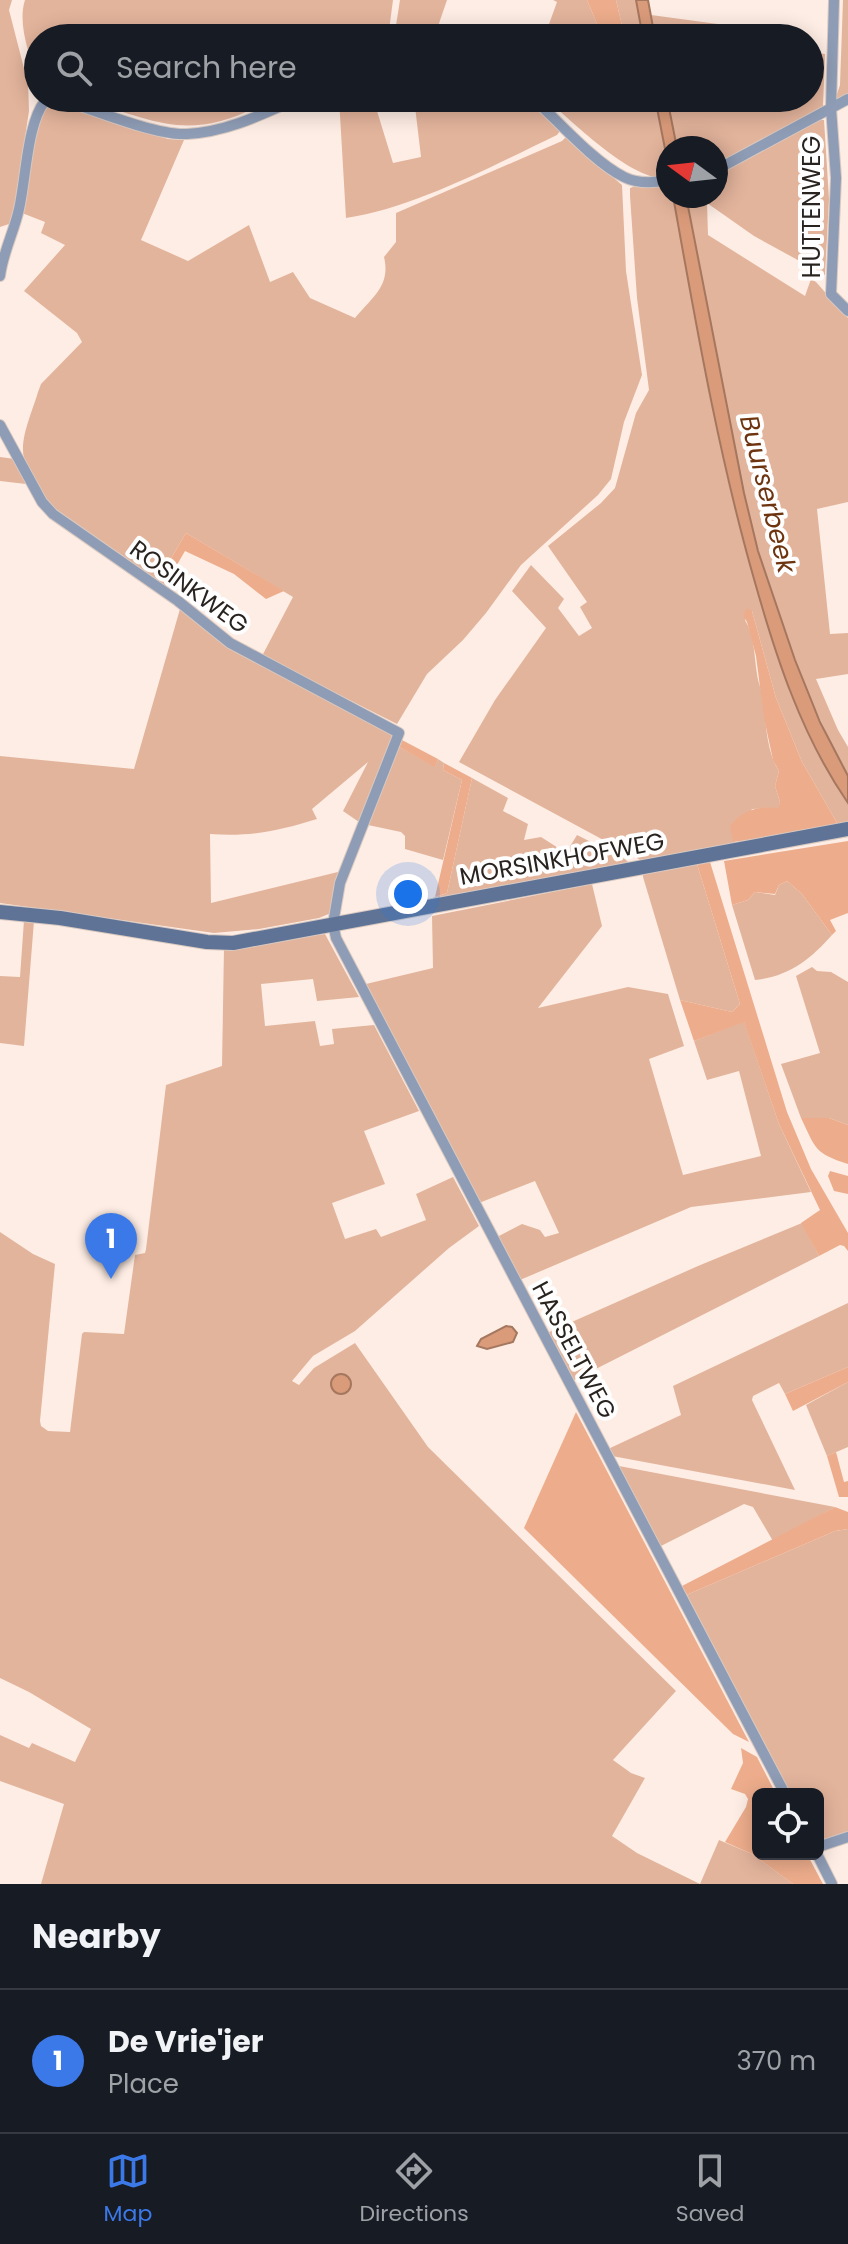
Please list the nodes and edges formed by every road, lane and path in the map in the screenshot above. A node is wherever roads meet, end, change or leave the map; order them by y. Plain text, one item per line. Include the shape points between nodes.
1 (834, 0) edge
2 (848, 99) edge
3 (831, 108) junction
4 (37, 112) edge
5 (100, 112) edge
6 (267, 112) edge
7 (548, 112) edge
8 (824, 112) edge
9 (824, 112) edge
10 (728, 164) edge
11 (656, 182) edge
12 (0, 276) edge
13 (848, 311) edge
14 (0, 425) edge
15 (848, 829) edge
16 (0, 912) edge
17 (333, 924) junction
18 (782, 1788) edge
19 (848, 1837) edge
20 (824, 1845) edge
21 (820, 1860) edge
22 (832, 1884) edge

1 - 3 street, HUTTENWEG
2 - 3 street
3 - 8 street
3 - 13 street, HUTTENWEG via 836,178 831,294
4 - 12 street via 26,180
5 - 6 street via 184,135 235,126
7 - 11 street via 624,177
9 - 10 street
14 - 17 street, ROSINKWEG via 53,514 230,643 399,733 340,883
15 - 17 street, MORSINKHOFWEG
16 - 17 street, MORSINKHOFWEG via 233,943
17 - 18 street, HASSELTWEG via 489,1234
19 - 20 street
21 - 22 street

